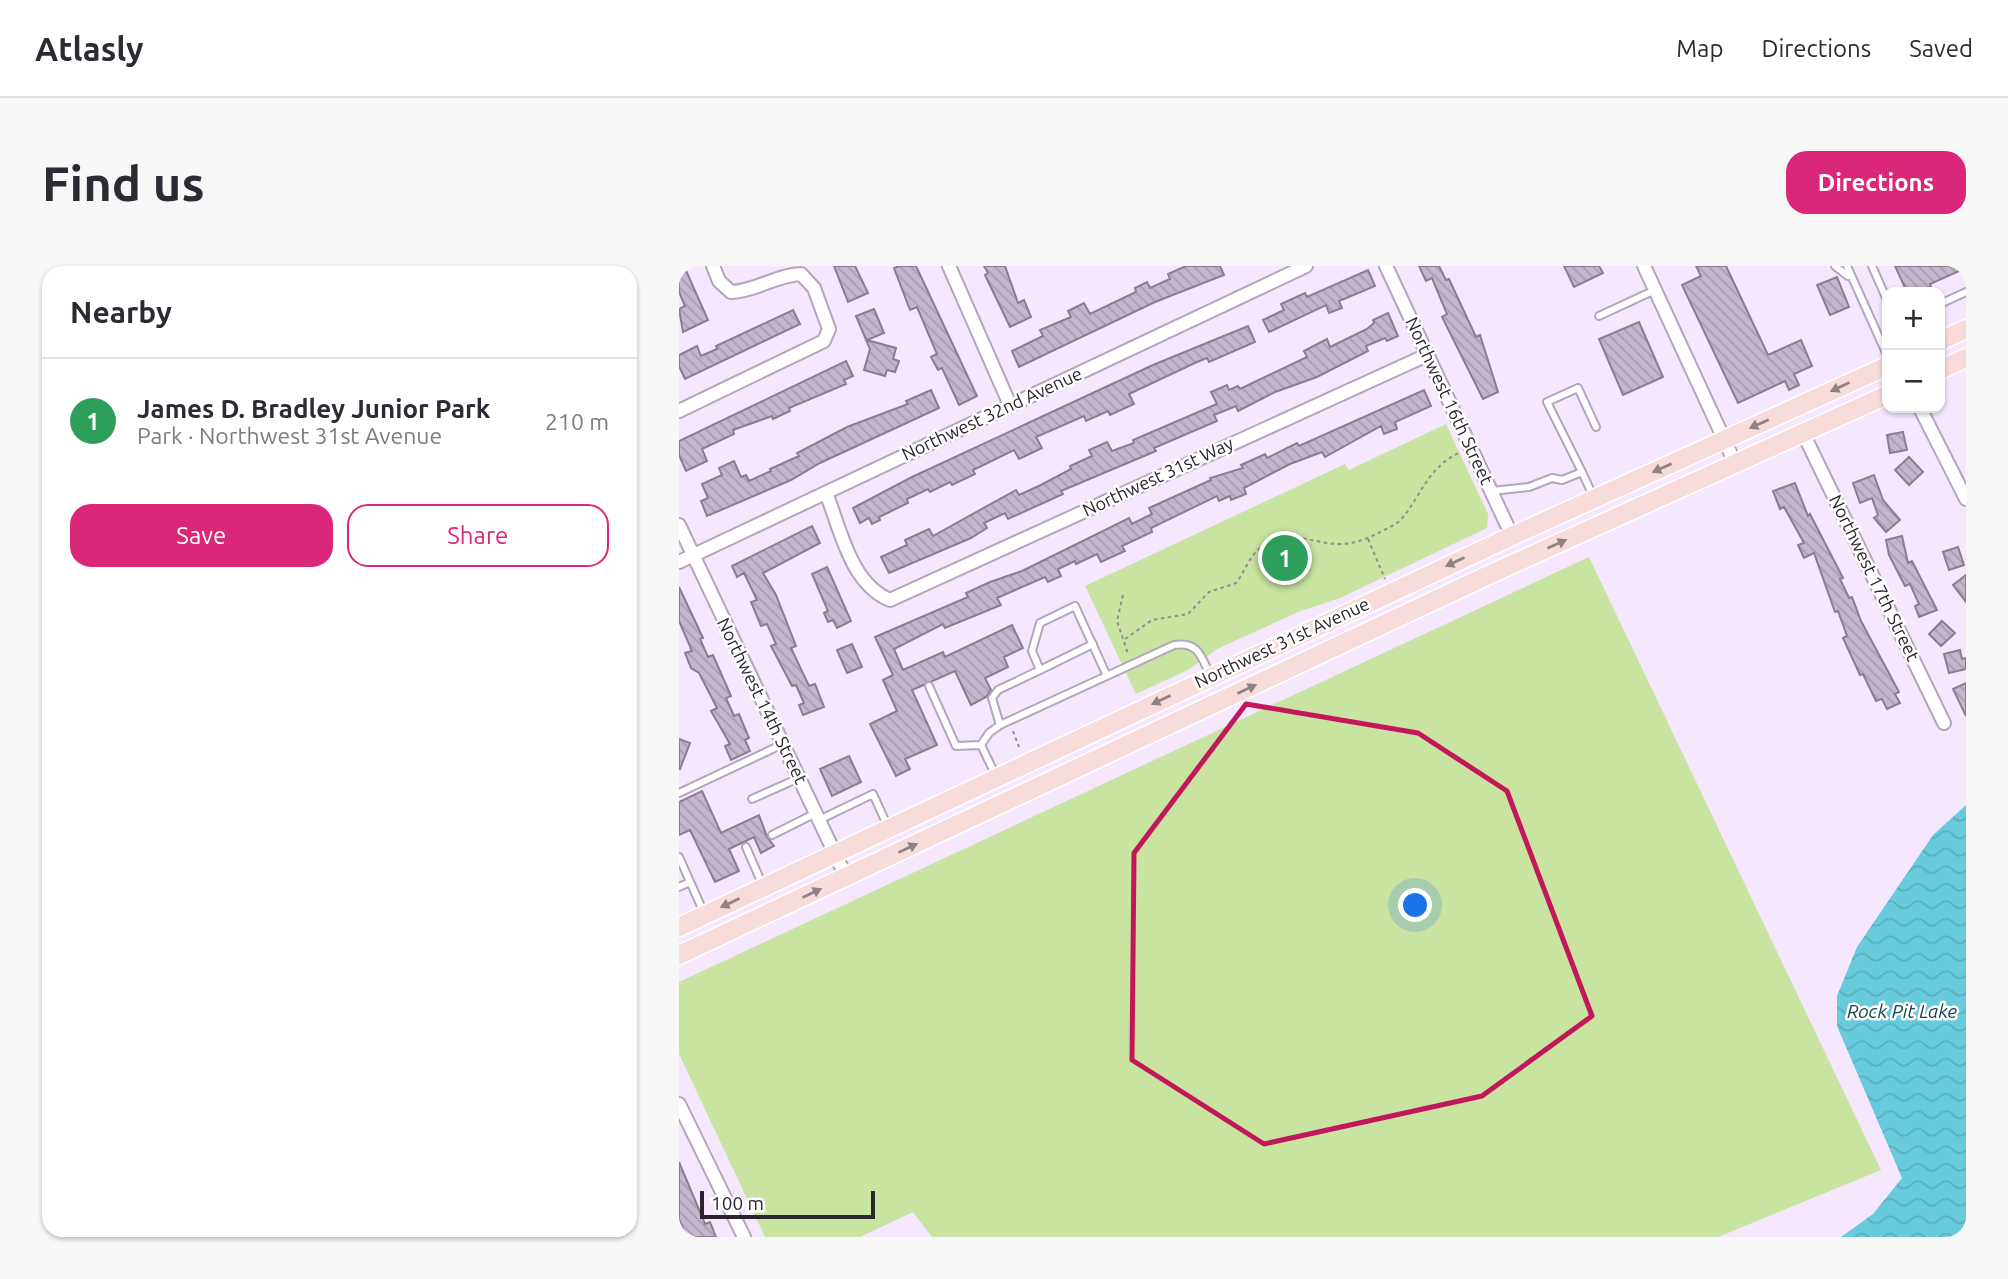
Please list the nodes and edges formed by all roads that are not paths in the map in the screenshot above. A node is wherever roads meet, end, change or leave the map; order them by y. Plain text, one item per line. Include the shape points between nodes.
1 (713, 266) edge
2 (949, 266) edge
3 (1306, 266) edge
4 (1386, 266) edge
5 (1835, 266) edge
6 (1847, 266) edge
7 (1872, 266) edge
8 (1647, 267) edge
9 (1856, 286) junction
10 (1882, 289) edge
11 (1655, 290) junction
12 (1966, 292) edge
13 (1945, 302) edge
14 (1599, 316) dead end
15 (1966, 329) edge
16 (1945, 339) edge
17 (1885, 350) edge
18 (1427, 355) junction
19 (1966, 358) edge
20 (1882, 368) edge
21 (1945, 368) edge
22 (1882, 397) edge
23 (1010, 405) junction
24 (679, 411) edge
25 (1923, 413) edge
26 (1596, 427) dead end
27 (1803, 433) junction
28 (1725, 440) junction
29 (1735, 463) junction
30 (1582, 472) junction
31 (1492, 491) junction
32 (826, 493) junction
33 (1594, 498) junction
34 (1966, 499) edge
35 (679, 525) edge
36 (1512, 536) junction
37 (693, 556) junction
38 (679, 562) edge
39 (1495, 572) junction
40 (1093, 645) junction
41 (1040, 670) junction
42 (1107, 676) junction
43 (1211, 677) junction
44 (929, 686) dead end
45 (1944, 723) dead end
46 (1000, 725) junction
47 (783, 744) junction
48 (981, 745) junction
49 (799, 778) junction
50 (997, 778) junction
51 (679, 793) edge
52 (752, 799) dead end
53 (818, 816) junction
54 (889, 829) junction
55 (772, 835) dead end
56 (746, 847) dead end
57 (836, 854) junction
58 (679, 857) edge
59 (846, 877) junction
60 (690, 882) junction
61 (679, 887) edge
62 (764, 887) junction
63 (705, 915) junction
64 (679, 927) edge
65 (679, 955) edge
66 (681, 1113) edge
67 (744, 1237) edge

1 - 24 street via 730,292 801,274 814,288 829,329 824,341
2 - 23 street
3 - 23 street, Northwest 32nd Avenue
4 - 18 street, Northwest 16th Street
5 - 9 lane
6 - 9 lane
7 - 10 lane
8 - 11 street
9 - 17 lane
11 - 14 lane
11 - 28 street
12 - 13 lane
15 - 16 main road
18 - 31 street, Northwest 16th Street
18 - 32 street, Northwest 31st Way via 890,600 871,592 857,572
19 - 21 main road
20 -> 28 main road, Northwest 31st Avenue
22 - 27 main road, Northwest 31st Avenue
23 - 32 street, Northwest 32nd Avenue
25 - 34 street
26 - 30 lane via 1578,388 1547,402
27 - 29 main road, Northwest 31st Avenue
27 - 45 street, Northwest 17th Street
28 - 29 street
28 -> 33 main road, Northwest 31st Avenue
39 -> 29 main road, Northwest 31st Avenue
30 - 31 lane via 1529,487
30 - 33 lane
31 - 36 street, Northwest 16th Street
32 - 37 street, Northwest 32nd Avenue
33 - 36 main road, Northwest 31st Avenue
35 - 37 street, Northwest 14th Street
36 - 39 main road via 1507,560
36 -> 43 main road, Northwest 31st Avenue
37 - 38 street, Northwest 32nd Avenue
37 - 47 street, Northwest 14th Street
59 -> 39 main road, Northwest 31st Avenue
40 - 41 lane
40 - 41 lane via 1075,606 1040,623 1032,651
40 - 42 lane
41 - 46 lane via 998,690 992,698
42 - 43 lane via 1188,643 1197,649
42 - 46 lane
43 -> 50 main road, Northwest 31st Avenue
44 - 48 lane via 956,746
46 - 48 lane
47 - 49 street, Northwest 14th Street
47 - 51 lane
48 - 50 lane
49 - 52 lane
49 - 53 street, Northwest 14th Street
50 - 54 main road, Northwest 31st Avenue
53 - 54 lane via 873,794
53 - 55 lane
53 - 57 street, Northwest 14th Street
54 - 57 main road, Northwest 31st Avenue
56 - 62 lane
57 - 59 street, Northwest 14th Street
57 - 62 main road, Northwest 31st Avenue
58 - 60 lane
65 -> 59 main road, Northwest 31st Avenue
60 - 61 lane
60 - 63 lane
62 -> 63 main road, Northwest 31st Avenue
63 - 64 main road, Northwest 31st Avenue
66 - 67 street

